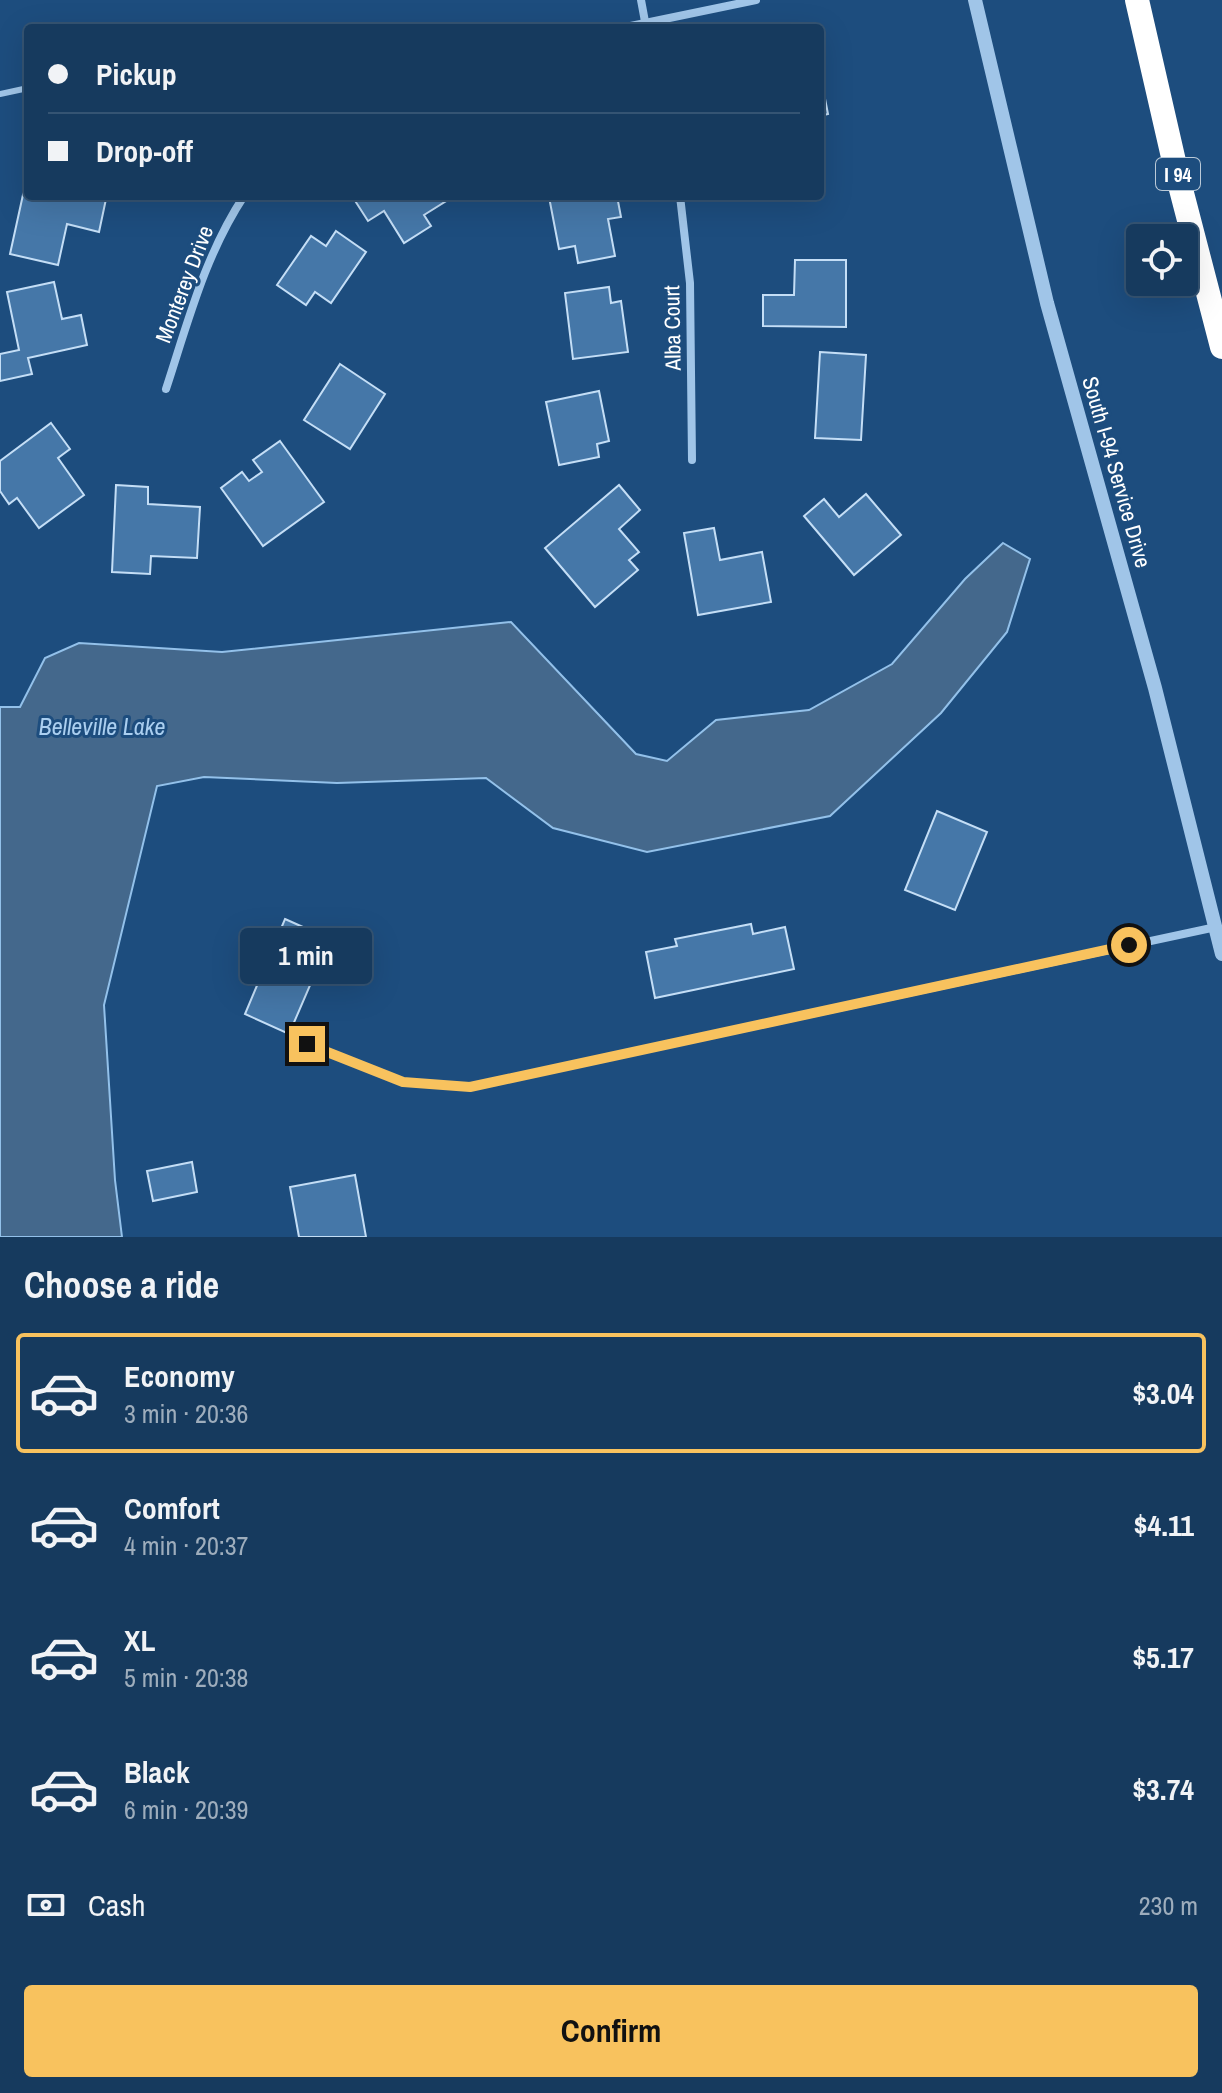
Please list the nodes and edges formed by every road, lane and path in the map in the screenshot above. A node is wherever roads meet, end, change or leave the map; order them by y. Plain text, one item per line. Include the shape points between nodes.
1 (641, 0) edge
2 (756, 0) edge
3 (975, 0) edge
4 (1137, 0) edge
5 (646, 24) edge
6 (654, 24) edge
7 (24, 89) edge
8 (0, 94) edge
9 (242, 200) edge
10 (680, 200) edge
11 (1222, 347) edge
12 (166, 389) dead end
13 (692, 460) dead end
14 (1216, 927) junction
15 (1222, 954) edge
16 (307, 1044) dead end

1 - 5 street
2 - 6 street
3 - 14 street, South I-94 Service Drive via 1047,303
4 - 11 highway, I 94
7 - 8 lane
9 - 12 street, Monterey Drive via 204,272
10 - 13 street, Alba Court via 690,283
14 - 15 street, South I-94 Service Drive
14 - 16 street via 470,1087 403,1082

